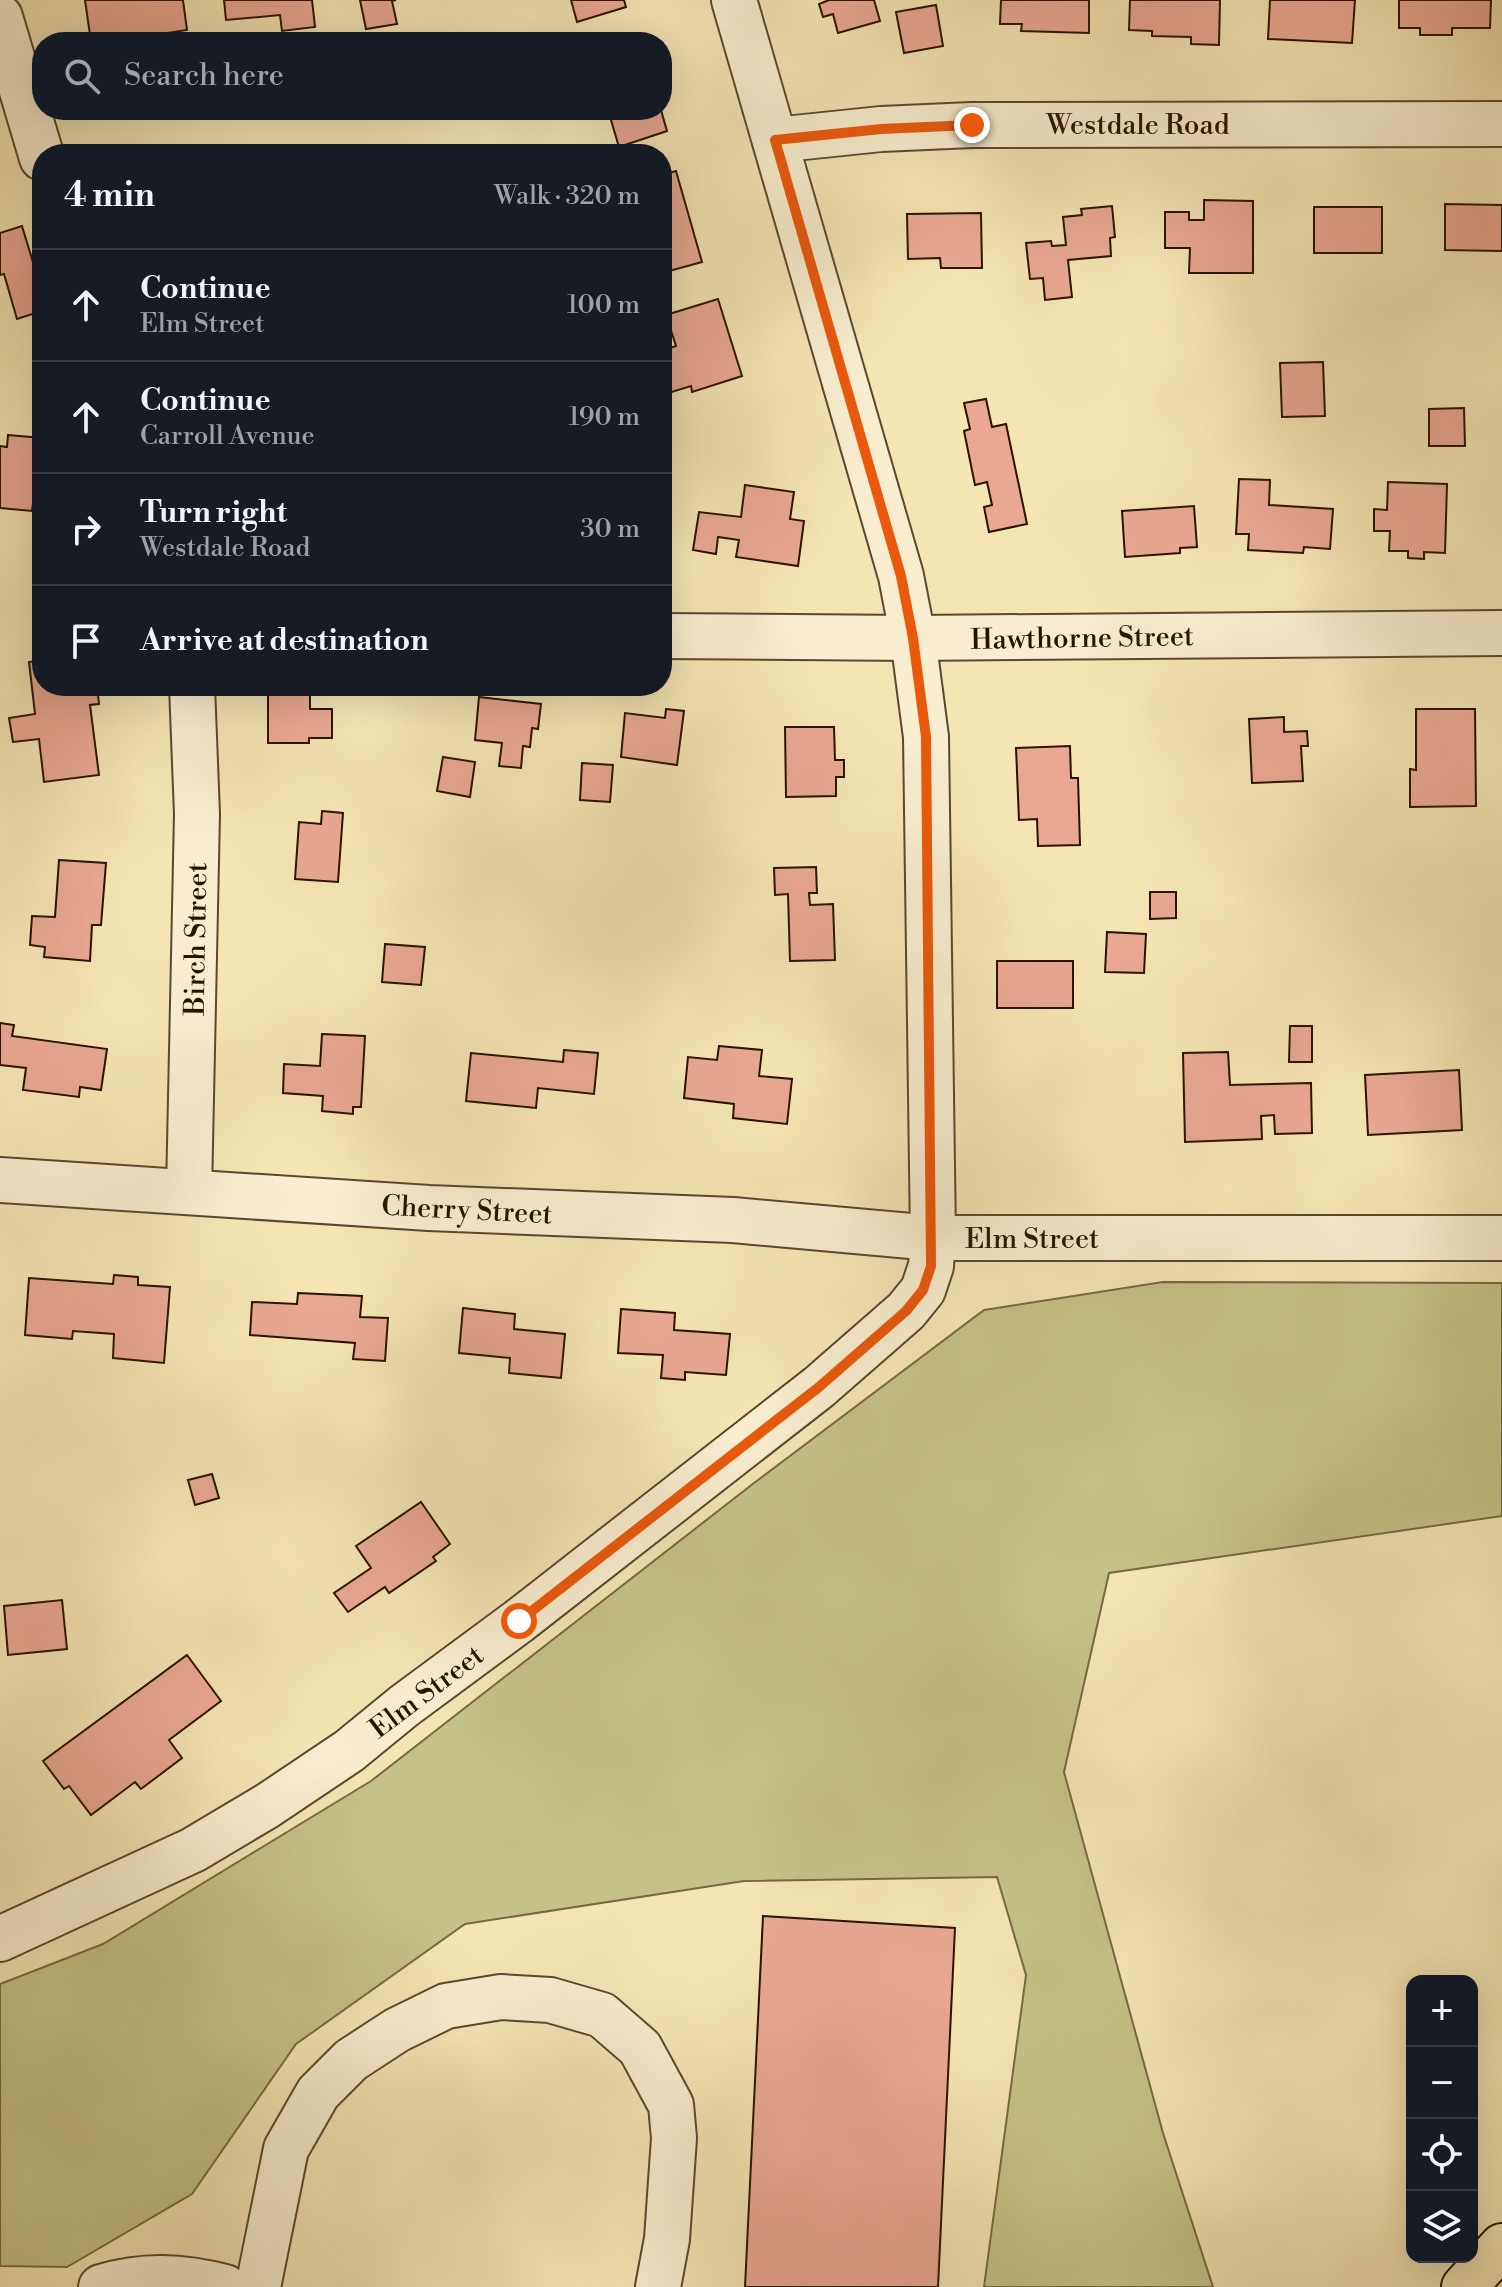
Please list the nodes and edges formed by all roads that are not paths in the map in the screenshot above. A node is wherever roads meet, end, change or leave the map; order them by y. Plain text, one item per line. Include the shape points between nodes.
1 (734, 0) edge
2 (0, 17) edge
3 (1502, 124) edge
4 (775, 140) junction
5 (38, 144) edge
6 (1502, 633) edge
7 (672, 636) edge
8 (913, 638) junction
9 (192, 696) edge
10 (0, 1180) edge
11 (189, 1192) junction
12 (933, 1238) junction
13 (1502, 1238) edge
14 (0, 1939) edge
15 (1502, 2246) edge
16 (101, 2287) edge
17 (225, 2287) edge
18 (258, 2287) edge
19 (658, 2287) edge
20 (1464, 2287) edge

1 - 4 street
2 - 5 street
3 - 4 street, Westdale Road via 972,125
4 - 8 street via 901,576
6 - 8 street, Hawthorne Street
7 - 8 street, Hawthorne Street
8 - 12 street via 926,737
9 - 11 street, Birch Street via 197,814
10 - 11 street, Cherry Street
11 - 12 street, Cherry Street via 733,1220
12 - 13 street, Elm Street
12 - 14 street, Elm Street via 923,1290 830,1378 349,1751 193,1850
15 - 20 highway
16 - 17 street via 156,2276
18 - 19 street via 286,2149 318,2093 351,2060 397,2030 446,2006 501,1997 550,2000 602,2015 640,2048 659,2082 671,2105 674,2138

